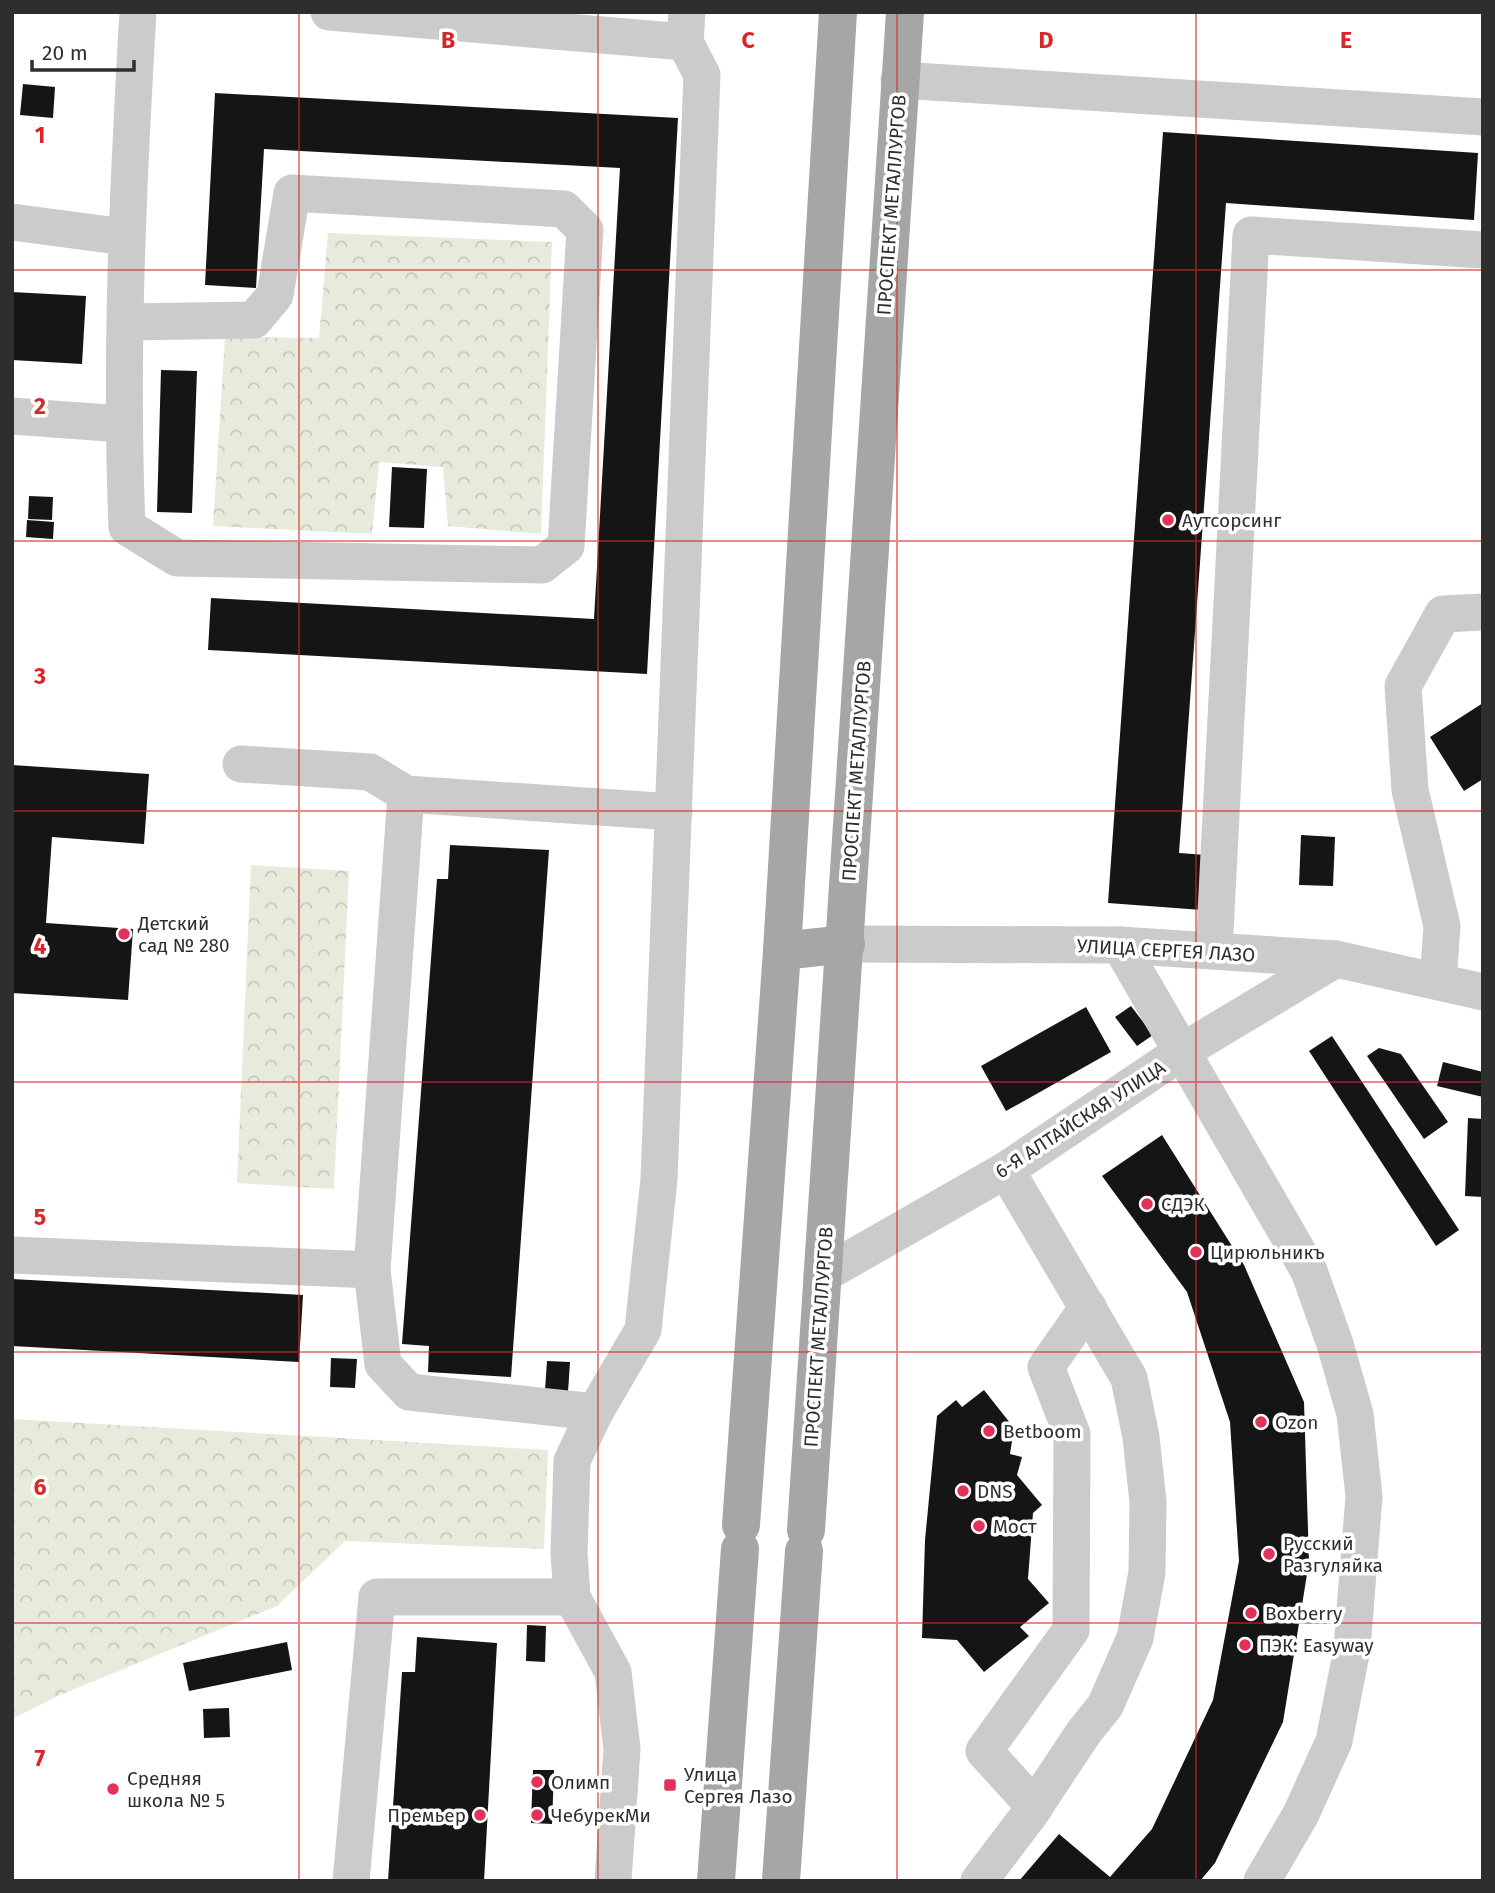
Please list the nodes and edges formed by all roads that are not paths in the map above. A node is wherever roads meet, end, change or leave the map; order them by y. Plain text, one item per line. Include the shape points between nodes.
1 (138, 12) edge
2 (329, 12) edge
3 (838, 12) edge
4 (905, 12) edge
5 (686, 27) edge
6 (899, 80) junction
7 (1483, 117) edge
8 (12, 222) edge
9 (125, 237) junction
10 (1483, 250) edge
11 (125, 322) junction
12 (12, 416) edge
13 (122, 424) junction
14 (1483, 612) edge
15 (241, 764) dead end
16 (405, 794) junction
17 (674, 812) junction
18 (846, 944) junction
19 (1120, 945) junction
20 (782, 951) junction
21 (1214, 951) junction
22 (1336, 959) junction
23 (1438, 981) junction
24 (1483, 992) edge
25 (1183, 1051) junction
26 (1006, 1170) junction
27 (12, 1255) edge
28 (372, 1270) junction
29 (822, 1275) junction
30 (1088, 1307) junction
31 (595, 1412) junction
32 (572, 1597) junction
33 (1035, 1807) junction
34 (351, 1881) edge
35 (613, 1881) edge
36 (716, 1881) edge
37 (781, 1881) edge
38 (979, 1881) edge
39 (1262, 1881) edge

1 - 9 street
2 - 5 street
3 - 20 main road
4 - 6 main road, ПРОСПЕКТ МЕТАЛЛУРГОВ
5 - 17 street via 702,75
6 - 7 street
6 - 18 main road, ПРОСПЕКТ МЕТАЛЛУРГОВ
8 - 9 street
9 - 11 street
10 - 21 street via 1251,235
11 - 13 street
11 - 13 street via 254,320 275,295 292,193 564,209 585,230 566,546 542,565 177,558 127,527
12 - 13 street
14 - 23 street via 1443,614 1404,686 1410,790 1442,926
15 - 16 street via 370,772
16 - 17 street
16 - 28 street
17 - 31 street via 659,1180 643,1330
18 - 19 street, УЛИЦА СЕРГЕЯ ЛАЗО
18 - 20 main road
18 - 29 main road, ПРОСПЕКТ МЕТАЛЛУРГОВ
19 - 21 street, УЛИЦА СЕРГЕЯ ЛАЗО
19 - 25 street
20 - 36 main road
21 - 22 street, УЛИЦА СЕРГЕЯ ЛАЗО
22 - 23 street, УЛИЦА СЕРГЕЯ ЛАЗО
22 - 25 street, 6-Я АЛТАЙСКАЯ УЛИЦА
23 - 24 street, УЛИЦА СЕРГЕЯ ЛАЗО
25 - 26 street, 6-Я АЛТАЙСКАЯ УЛИЦА
25 - 39 street via 1309,1271 1355,1414 1364,1496 1352,1649 1334,1741 1301,1814
26 - 29 street, 6-Я АЛТАЙСКАЯ УЛИЦА
26 - 30 street
27 - 28 street
28 - 31 street via 383,1364 409,1392
29 - 37 main road, ПРОСПЕКТ МЕТАЛЛУРГОВ
30 - 33 street via 1129,1378 1148,1502 1147,1572 1135,1638 1105,1706
30 - 33 street via 1046,1367 1072,1434 1071,1630 984,1751
31 - 32 street via 572,1461
32 - 34 street via 377,1597
32 - 35 street via 613,1672 622,1749
33 - 38 street

